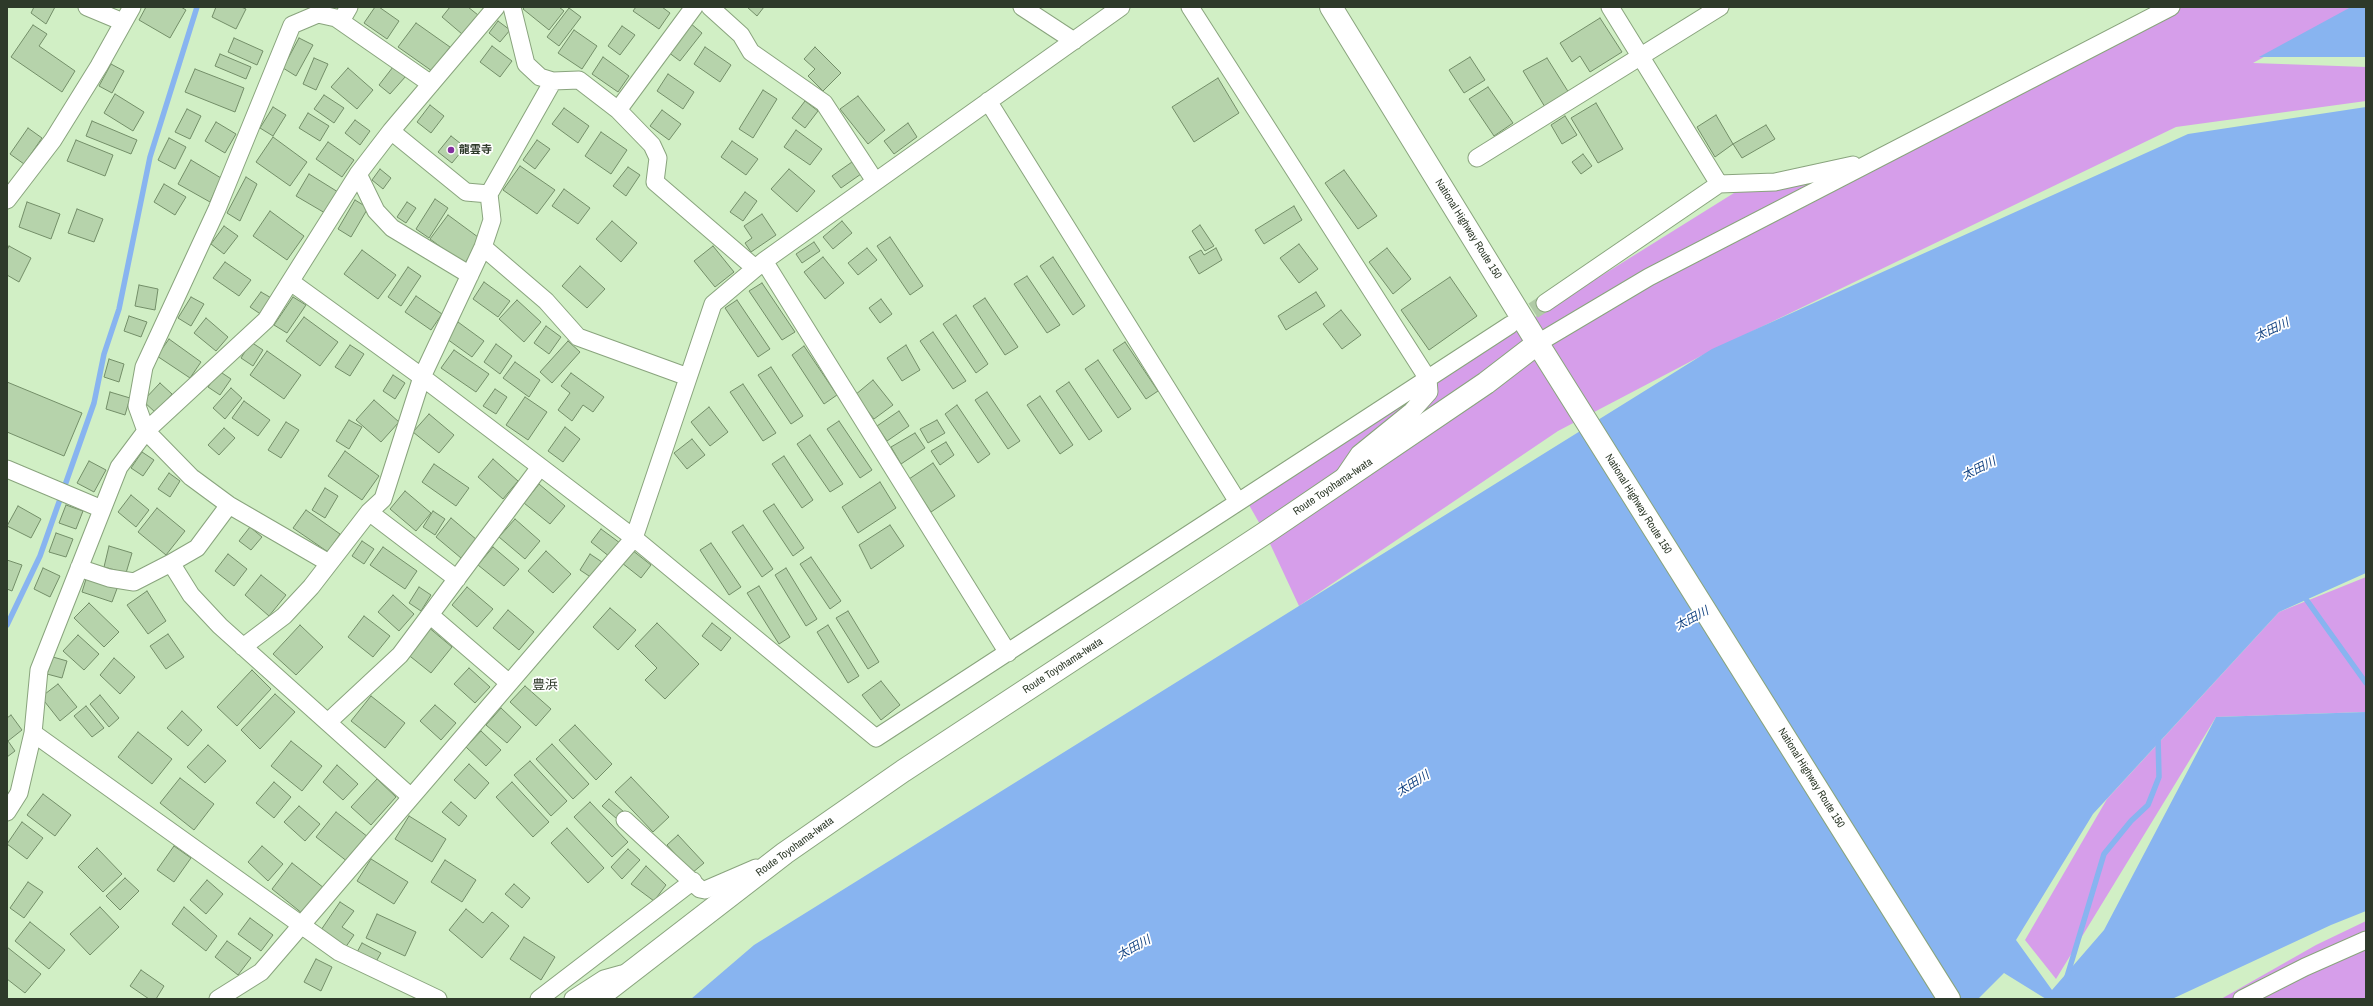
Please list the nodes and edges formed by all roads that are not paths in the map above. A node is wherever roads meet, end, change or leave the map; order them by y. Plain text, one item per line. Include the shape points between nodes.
1 (87, 7) edge
2 (132, 7) edge
3 (496, 7) edge
4 (512, 7) edge
5 (694, 7) edge
6 (710, 7) edge
7 (1022, 7) edge
8 (1121, 7) edge
9 (1190, 7) edge
10 (1331, 7) edge
11 (1610, 7) edge
12 (1720, 7) edge
13 (2171, 7) edge
14 (345, 14) edge
15 (123, 22) junction
16 (1074, 41) junction
17 (1640, 57) junction
18 (553, 81) junction
19 (431, 84) junction
20 (988, 101) junction
21 (618, 110) junction
22 (391, 131) junction
23 (1477, 158) dead end
24 (1875, 160) junction
25 (358, 174) junction
26 (875, 181) junction
27 (1719, 184) junction
28 (489, 194) junction
29 (7, 200) edge
30 (483, 247) junction
31 (759, 265) junction
32 (470, 275) junction
33 (290, 282) junction
34 (1545, 303) tunnel mouth
35 (1510, 325) tunnel mouth
36 (1541, 348) junction
37 (422, 377) junction
38 (688, 377) junction
39 (1428, 379) junction
40 (146, 431) junction
41 (540, 467) junction
42 (7, 468) edge
43 (1339, 483) junction
44 (1238, 502) junction
45 (229, 505) junction
46 (102, 509) junction
47 (369, 512) junction
48 (634, 538) junction
49 (171, 563) junction
50 (329, 563) junction
51 (79, 568) junction
52 (456, 579) junction
53 (430, 615) junction
54 (243, 647) junction
55 (1008, 652) junction
56 (509, 683) junction
57 (328, 722) junction
58 (33, 733) junction
59 (412, 796) junction
60 (7, 812) edge
61 (625, 820) dead end
62 (775, 861) junction
63 (693, 881) junction
64 (301, 925) junction
65 (2366, 940) edge
66 (632, 971) junction
67 (218, 999) edge
68 (438, 999) edge
69 (539, 999) edge
70 (573, 999) edge
71 (596, 999) edge
72 (1949, 999) edge
73 (2242, 999) edge

1 - 15 street
2 - 15 street
3 - 19 street
4 - 18 street via 526,64 540,77
5 - 21 street
6 - 26 street via 741,35 751,52 824,103
7 - 16 street
8 - 16 street
9 - 39 street
10 - 36 main road, National Highway Route 150
11 - 17 street
12 - 17 street
13 - 24 street
14 - 19 street
14 - 40 street via 318,14 292,25 217,209 144,367 137,406
15 - 29 street via 53,140
16 - 20 street
17 - 23 street
17 - 27 street
18 - 21 street via 579,80
18 - 28 street
19 - 22 street
20 - 26 street
20 - 44 street
21 - 31 street via 652,145 658,158 655,182
22 - 25 street
22 - 28 street via 466,192
24 - 27 street via 1775,182
24 - 36 street via 1649,278
25 - 32 street via 376,211 392,228
25 - 33 street
26 - 31 street
27 - 34 street
28 - 30 street via 492,220
30 - 32 street
30 - 38 street via 546,301 578,337
31 - 38 street via 713,304
31 - 55 street
32 - 37 street
33 - 37 street
33 - 40 street via 266,320
35 - 39 street
36 - 43 main road, Route Toyohama-Iwata
36 - 72 main road, National Highway Route 150
37 - 41 street
37 - 47 street via 383,499
38 - 48 street
39 - 43 street via 1429,392 1417,406 1359,454
39 - 44 street
40 - 45 street via 191,478
40 - 46 street via 120,467
41 - 48 street
41 - 52 street
42 - 46 street
43 - 62 main road, Route Toyohama-Iwata via 903,771
44 - 55 street
45 - 49 street via 197,548
45 - 50 street
46 - 51 street
47 - 50 street
47 - 52 street
48 - 55 street via 876,738
48 - 56 street
49 - 51 street via 134,582 109,578
49 - 54 street via 191,595
50 - 54 street via 284,616
51 - 58 street via 39,670
52 - 53 street
53 - 56 street
53 - 57 street via 400,655
54 - 57 street
56 - 59 street
57 - 59 street
58 - 60 street via 19,793
58 - 64 street
59 - 64 street
61 - 63 street
62 - 63 street via 706,890 700,889
62 - 66 main road, Route Toyohama-Iwata
63 - 69 street
64 - 67 street via 261,972
64 - 68 street via 339,952
65 - 73 street
66 - 70 street via 604,979
66 - 71 main road, Route Toyohama-Iwata

